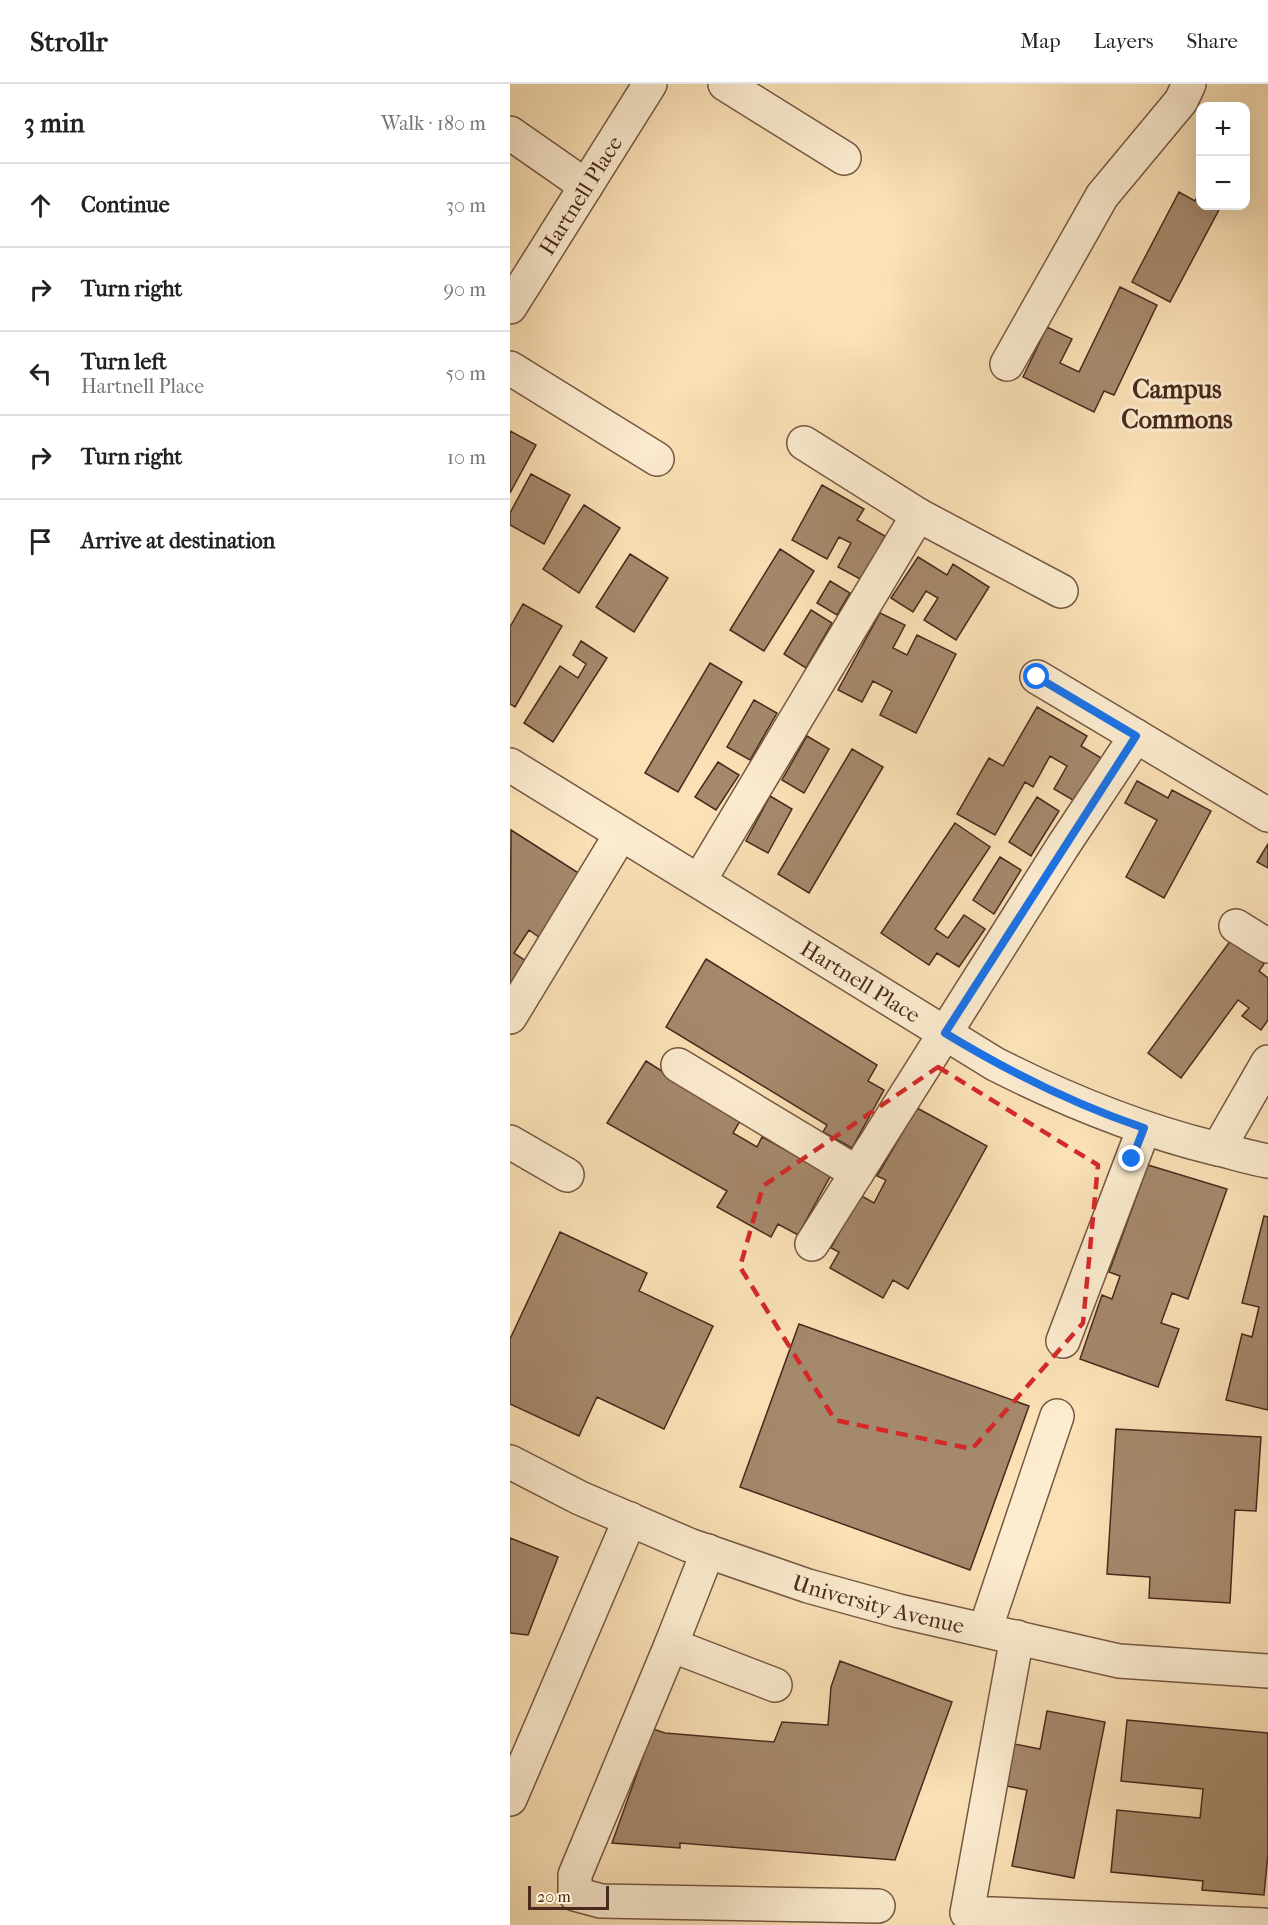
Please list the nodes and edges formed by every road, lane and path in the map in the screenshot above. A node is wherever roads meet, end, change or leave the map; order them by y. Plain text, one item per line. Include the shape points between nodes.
1 (650, 84) edge
2 (725, 84) edge
3 (1189, 84) edge
4 (510, 133) edge
5 (844, 158) dead end
6 (586, 186) junction
7 (510, 307) edge
8 (1006, 364) dead end
9 (510, 368) edge
10 (804, 443) dead end
11 (657, 459) dead end
12 (918, 515) junction
13 (1061, 591) dead end
14 (1037, 677) dead end
15 (1136, 736) junction
16 (510, 765) edge
17 (1268, 815) edge
18 (621, 834) junction
19 (699, 881) junction
20 (1236, 926) dead end
21 (1268, 946) edge
22 (510, 1017) edge
23 (945, 1033) junction
24 (1268, 1062) edge
25 (678, 1065) dead end
26 (1144, 1128) junction
27 (510, 1142) edge
28 (1218, 1149) junction
29 (1268, 1161) edge
30 (857, 1173) junction
31 (567, 1175) dead end
32 (812, 1244) dead end
33 (1063, 1341) dead end
34 (1057, 1416) dead end
35 (510, 1462) edge
36 (630, 1519) junction
37 (708, 1551) junction
38 (985, 1630) junction
39 (1017, 1637) junction
40 (670, 1645) junction
41 (1268, 1671) edge
42 (775, 1685) dead end
43 (510, 1799) edge
44 (878, 1906) dead end
45 (1264, 1925) edge

1 - 6 street, Hartnell Place
2 - 5 street
3 - 8 street via 1181,101 1102,196
4 - 6 street
6 - 7 street, Hartnell Place
9 - 11 street
10 - 12 street
12 - 13 street
12 - 19 street
14 - 15 street
15 - 17 street
15 - 23 street
16 - 18 street, Hartnell Place
18 - 19 street, Hartnell Place
18 - 22 street
19 - 23 street, Hartnell Place
20 - 21 street
23 - 26 street, Hartnell Place via 1052,1093
23 - 30 street
24 - 28 street
25 - 30 street
26 - 28 street, Hartnell Place
26 - 33 street
27 - 31 street
28 - 29 street, Hartnell Place
30 - 32 street
34 - 38 street
35 - 36 street, University Avenue
36 - 37 street, University Avenue
36 - 43 street
37 - 38 street, University Avenue via 808,1586
37 - 40 street
38 - 39 street, University Avenue
39 - 41 street, University Avenue via 1119,1661
39 - 45 street via 967,1913
40 - 42 street
40 - 44 street via 575,1875 575,1894 601,1902

